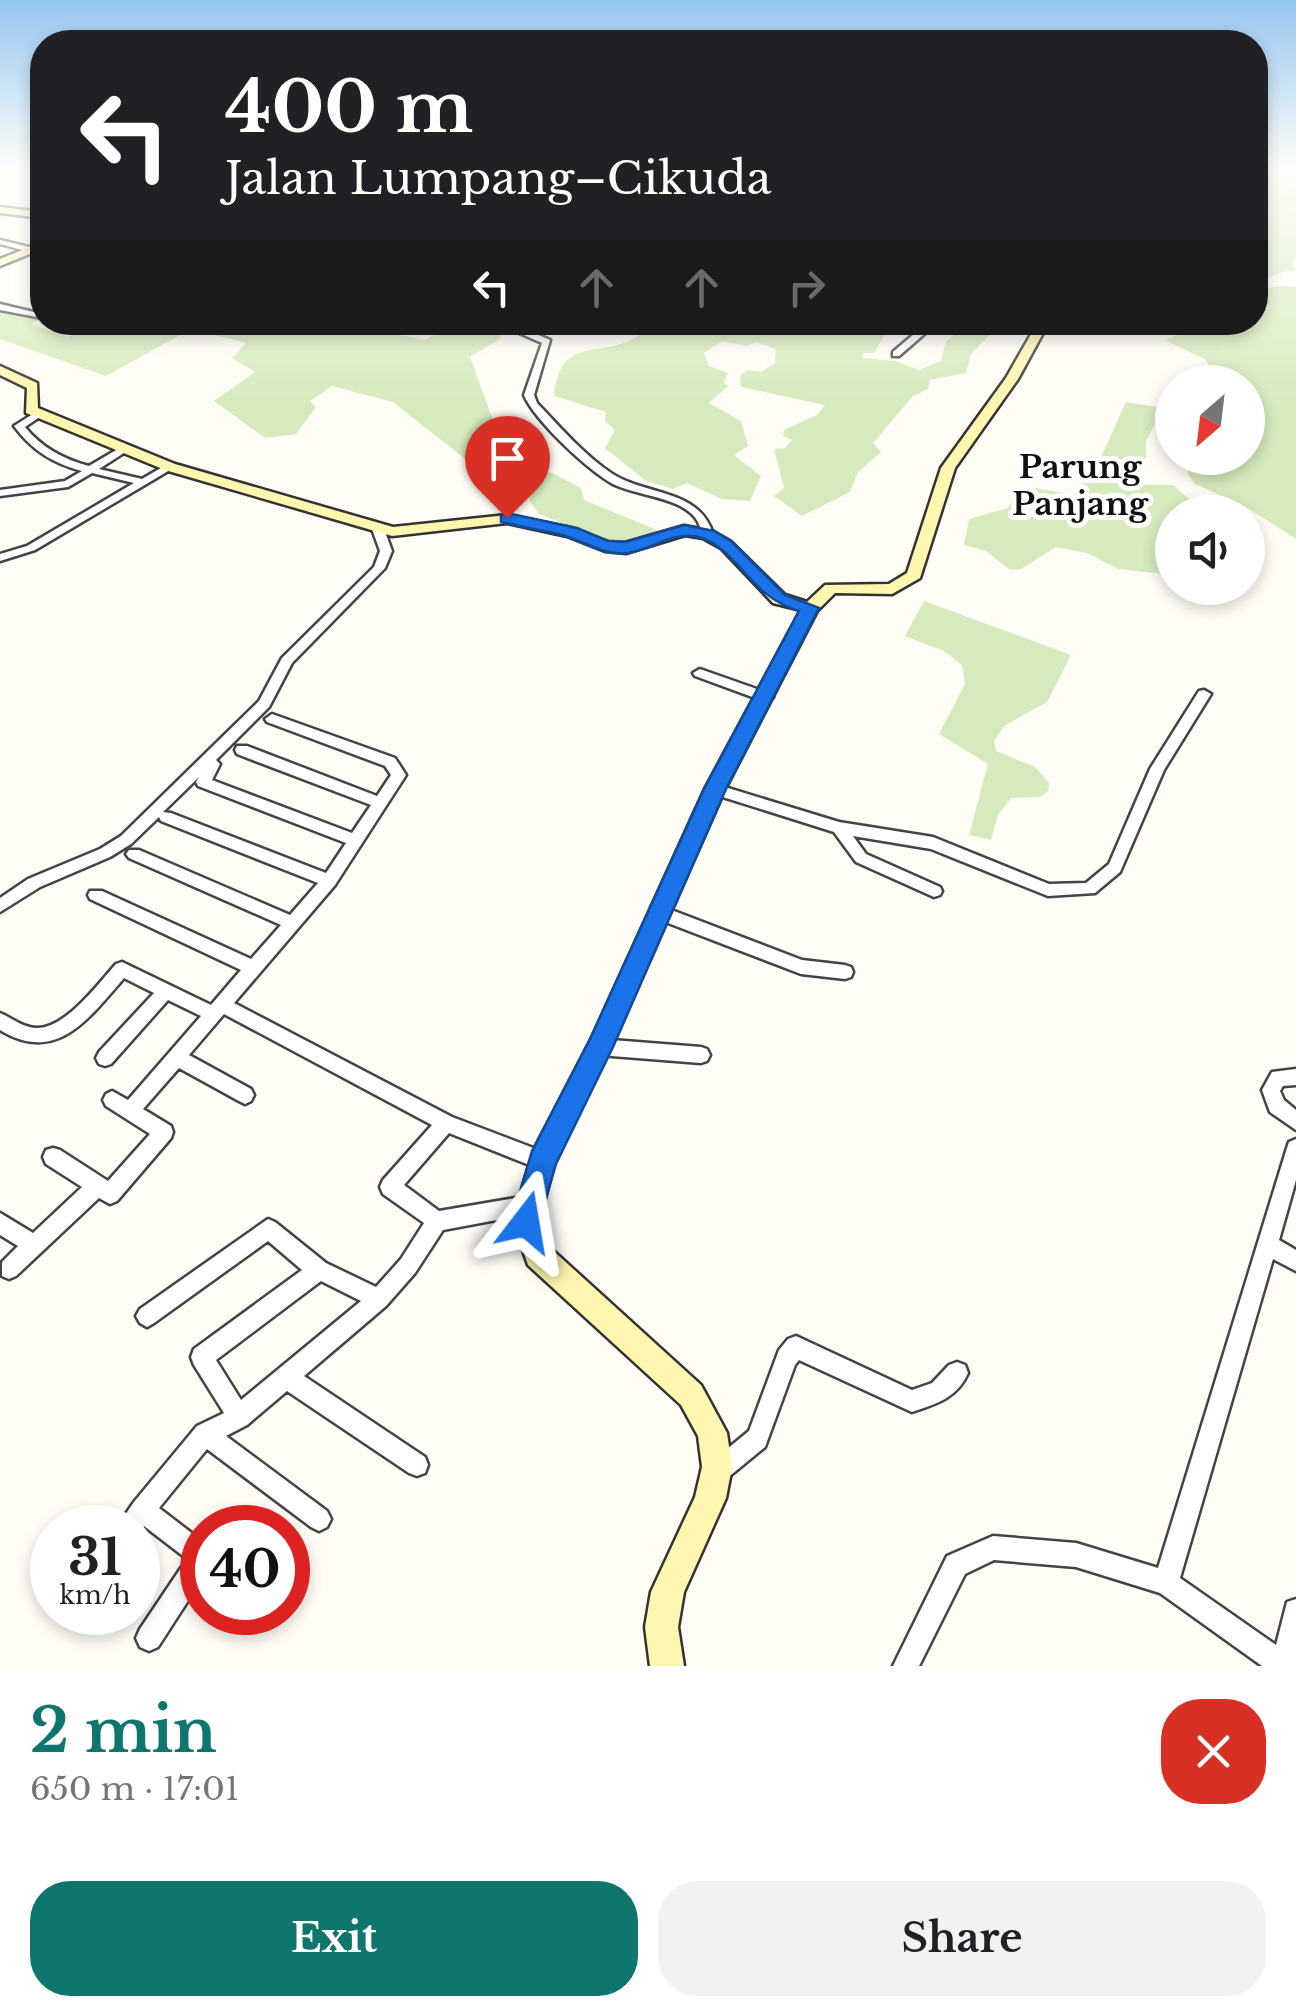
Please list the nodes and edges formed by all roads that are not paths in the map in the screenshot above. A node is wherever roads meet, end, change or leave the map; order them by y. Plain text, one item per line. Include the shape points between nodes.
1 (30, 251) edge
2 (0, 263) edge
3 (0, 307) edge
4 (30, 313) edge
5 (533, 335) edge
6 (919, 335) edge
7 (1037, 335) edge
8 (896, 354) dead end
9 (0, 370) edge
10 (38, 414) junction
11 (123, 449) junction
12 (170, 467) junction
13 (92, 469) junction
14 (142, 482) junction
15 (0, 493) edge
16 (378, 529) junction
17 (708, 534) junction
18 (0, 558) edge
19 (810, 608) junction
20 (700, 673) dead end
21 (1204, 694) dead end
22 (766, 697) junction
23 (268, 712) junction
24 (242, 750) dead end
25 (715, 789) junction
26 (380, 804) junction
27 (166, 817) dead end
28 (839, 828) junction
29 (356, 841) junction
30 (134, 854) dead end
31 (329, 881) junction
32 (934, 891) dead end
33 (96, 895) dead end
34 (0, 906) edge
35 (661, 913) junction
36 (292, 923) junction
37 (253, 968) junction
38 (845, 972) dead end
39 (166, 992) junction
40 (219, 1010) junction
41 (0, 1022) edge
42 (600, 1047) junction
43 (701, 1055) dead end
44 (105, 1058) dead end
45 (177, 1058) junction
46 (1296, 1077) edge
47 (244, 1094) dead end
48 (112, 1100) dead end
49 (130, 1111) junction
50 (1296, 1121) edge
51 (446, 1123) junction
52 (1296, 1148) edge
53 (54, 1157) dead end
54 (542, 1161) junction
55 (97, 1186) junction
56 (526, 1206) junction
57 (438, 1220) junction
58 (0, 1223) edge
59 (34, 1246) junction
60 (1268, 1246) junction
61 (1296, 1261) edge
62 (10, 1269) dead end
63 (319, 1270) junction
64 (379, 1300) junction
65 (147, 1316) dead end
66 (957, 1373) dead end
67 (287, 1378) junction
68 (239, 1417) junction
69 (205, 1434) junction
70 (417, 1464) dead end
71 (718, 1471) junction
72 (147, 1505) edge
73 (318, 1519) dead end
74 (1166, 1584) junction
75 (180, 1590) edge
76 (1296, 1610) edge
77 (149, 1638) dead end
78 (667, 1666) edge
79 (906, 1666) edge
80 (1284, 1666) edge

1 - 2 street
3 - 4 street
5 - 17 street via 547,342 529,396 533,404 618,482 692,508
6 - 8 street
7 - 19 street via 948,468 914,574 892,589 831,588
9 - 10 street via 33,386 30,408
10 - 11 street
10 - 13 street via 19,426 37,451
11 - 12 street
11 - 13 street
12 - 14 street
12 - 16 street
13 - 14 street
13 - 15 street via 55,488
14 - 18 street via 31,548
16 - 17 street via 415,532 507,518 626,548 684,530
16 - 23 street via 385,560 287,661
17 - 19 street via 779,599
19 - 22 street
20 - 22 street
21 - 28 street via 1158,769 1115,868 1089,889 1048,890 933,843
22 - 25 street
23 - 26 street via 390,762 399,775
23 - 29 street via 203,782
23 - 34 street via 126,840
24 - 26 street
25 - 28 street
25 - 35 street
26 - 29 street
27 - 31 street
28 - 32 street via 861,858
29 - 31 street
30 - 36 street
31 - 36 street
33 - 37 street
35 - 38 street via 801,967
35 - 42 street
36 - 37 street
37 - 40 street
39 - 40 street
39 - 41 street via 122,969 60,1034 28,1037
39 - 44 street
40 - 45 street
40 - 51 street
42 - 43 street
42 - 54 street
45 - 47 street
45 - 49 street
46 - 50 street via 1278,1078 1271,1090 1277,1106
48 - 49 street
49 - 55 street via 164,1132 110,1194
51 - 54 street
51 - 57 street via 390,1187
52 - 60 street
53 - 55 street
54 - 56 street
55 - 59 street
56 - 57 street
56 - 71 street via 538,1255 705,1413
57 - 64 street
58 - 59 street
59 - 62 street
60 - 61 street
60 - 74 street
63 - 64 street
63 - 65 street via 268,1229
63 - 68 street via 202,1357
64 - 67 street
66 - 71 street via 939,1392 912,1402 796,1346 757,1439
67 - 68 street
67 - 70 street
68 - 69 street
69 - 72 street
69 - 73 street
71 - 78 street via 714,1497 673,1570 660,1612
74 - 79 street via 1076,1556 992,1548 956,1566
74 - 80 street
75 - 77 street
76 - 80 street

